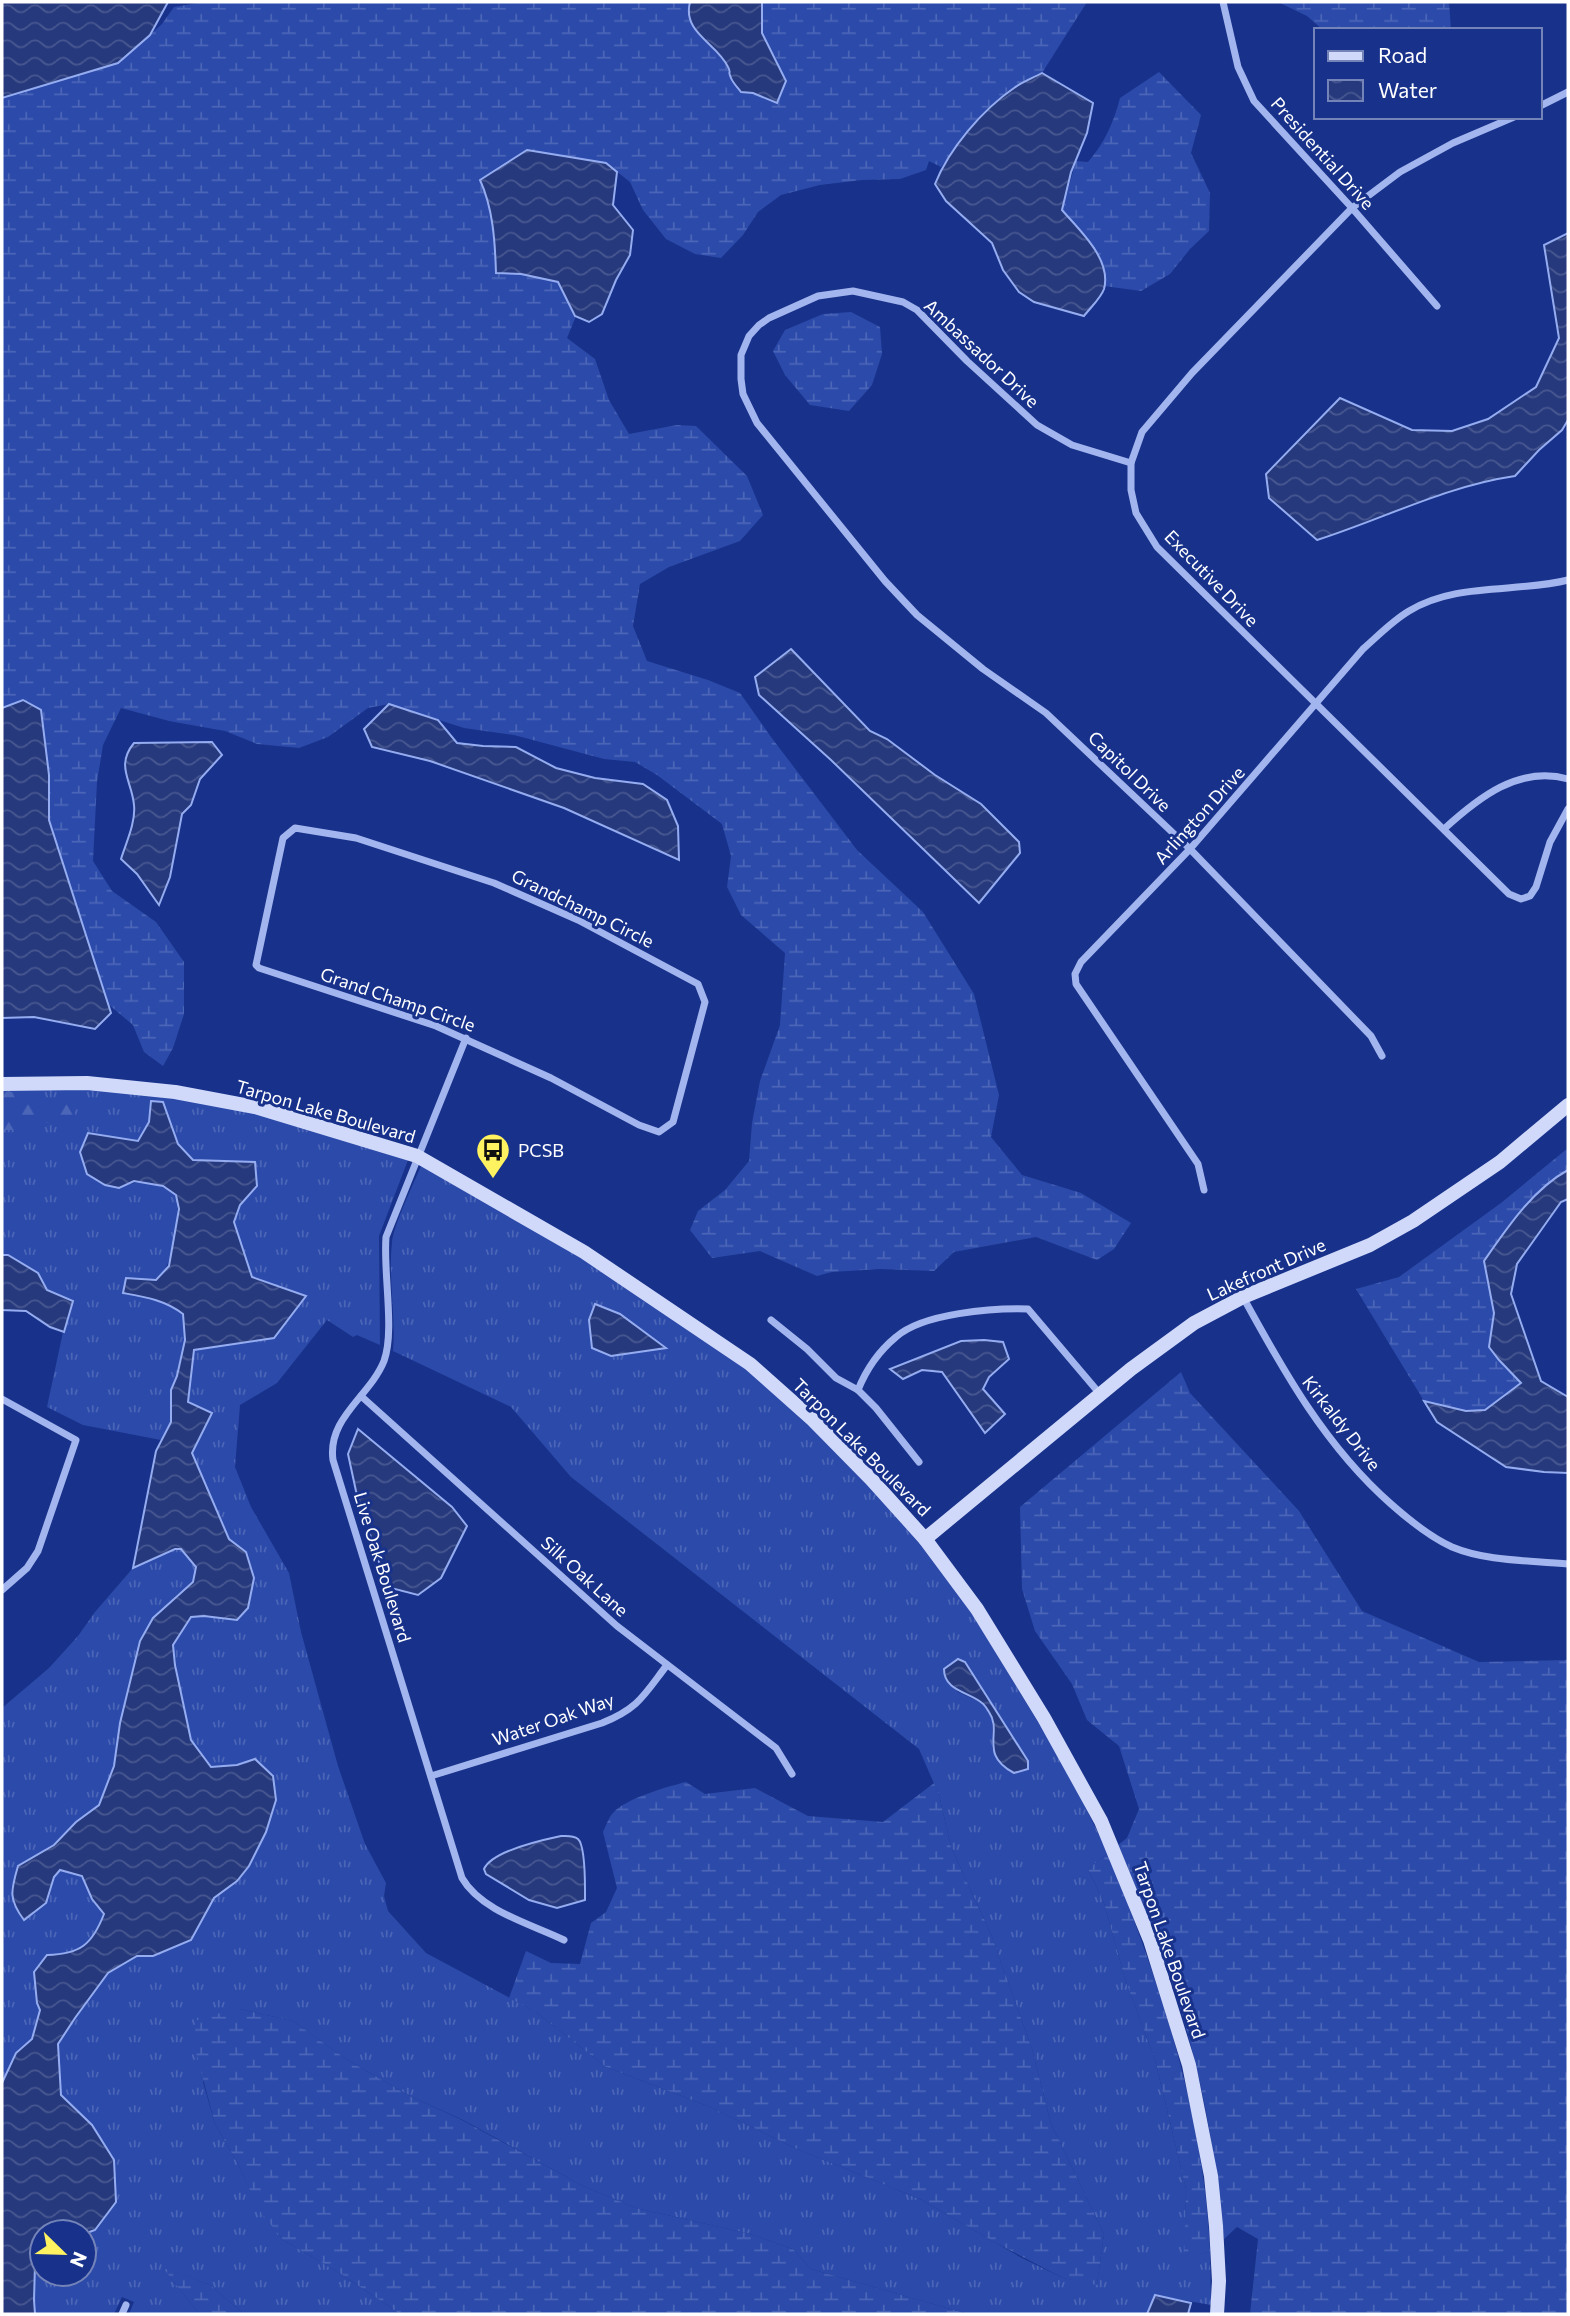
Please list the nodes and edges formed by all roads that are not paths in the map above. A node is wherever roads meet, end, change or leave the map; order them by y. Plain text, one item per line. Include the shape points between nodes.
1 (1223, 2) edge
2 (1568, 92) edge
3 (1542, 105) edge
4 (1509, 119) edge
5 (1352, 208) junction
6 (1437, 306) dead end
7 (1131, 463) junction
8 (842, 526) joint
9 (1568, 580) edge
10 (1316, 705) junction
11 (1568, 779) edge
12 (1568, 809) edge
13 (295, 828) joint
14 (1444, 829) junction
15 (1190, 849) junction
16 (466, 1038) junction
17 (1382, 1056) dead end
18 (2, 1084) edge
19 (1568, 1105) edge
20 (659, 1132) joint
21 (417, 1157) junction
22 (1204, 1190) dead end
23 (1243, 1297) junction
24 (771, 1320) dead end
25 (858, 1390) junction
26 (1101, 1395) junction
27 (361, 1396) junction
28 (2, 1399) edge
29 (919, 1462) dead end
30 (925, 1538) junction
31 (1568, 1564) edge
32 (2, 1590) edge
33 (667, 1665) junction
34 (792, 1774) dead end
35 (431, 1776) junction
36 (564, 1940) dead end
37 (126, 2305) dead end
38 (122, 2314) edge
39 (1217, 2314) edge

1 - 5 street, Presidential Drive via 1238,67 1254,101
2 - 3 street
4 - 5 street, Executive Drive via 1400,172
5 - 6 street, Presidential Drive
5 - 7 street, Executive Drive via 1192,373 1142,432
7 - 8 street, Ambassador Drive via 1072,445 1037,425 917,310 903,302 853,291 818,296 759,325 741,355 741,379 757,423
7 - 10 street, Executive Drive via 1136,513 1157,547
8 - 15 street, Capitol Drive via 916,615 1046,713
9 - 10 street, Arlington Drive via 1451,594 1415,608 1363,649
10 - 14 street, Executive Drive
10 - 15 street, Arlington Drive
11 - 14 street via 1541,776 1497,787
12 - 14 street, Executive Drive via 1550,842 1536,887 1530,897 1521,899 1509,894
13 - 16 street, Grand Champ Circle via 283,838 256,965
13 - 20 street, Grandchamp Circle via 356,838 494,883 578,920 698,984 705,1002 702,1014 673,1122
15 - 17 street, Capitol Drive via 1371,1036
15 - 22 street, Arlington Drive via 1081,962 1075,974 1076,984 1198,1164
16 - 20 street, Grand Champ Circle
16 - 21 street, Live Oak Boulevard
18 - 21 street, Tarpon Lake Boulevard via 87,1083 175,1092 255,1107
19 - 23 street, Lakefront Drive via 1500,1162 1413,1222 1370,1245
21 - 27 street, Live Oak Boulevard via 386,1237 388,1331 384,1359
21 - 30 street, Tarpon Lake Boulevard via 584,1252 750,1364 813,1420
23 - 26 street, Lakefront Drive via 1162,1345
23 - 31 street, Kirkaldy Drive via 1288,1380 1352,1467 1412,1523 1452,1547 1490,1557
24 - 25 street via 836,1378
25 - 26 street via 866,1371 897,1336 927,1321 995,1308 1028,1309
25 - 29 street
26 - 30 street, Lakefront Drive
27 - 33 street, Silk Oak Lane via 617,1626
27 - 35 street, Live Oak Boulevard via 337,1428 333,1460
28 - 32 street via 76,1440 38,1551
30 - 39 street, Tarpon Lake Boulevard via 984,1620 1072,1766 1101,1821 1150,1940 1202,2123 1216,2226
33 - 34 street, Silk Oak Lane via 776,1748
33 - 35 street, Water Oak Way via 638,1703 623,1714
35 - 36 street, Live Oak Boulevard via 469,1890 483,1903
37 - 38 street

